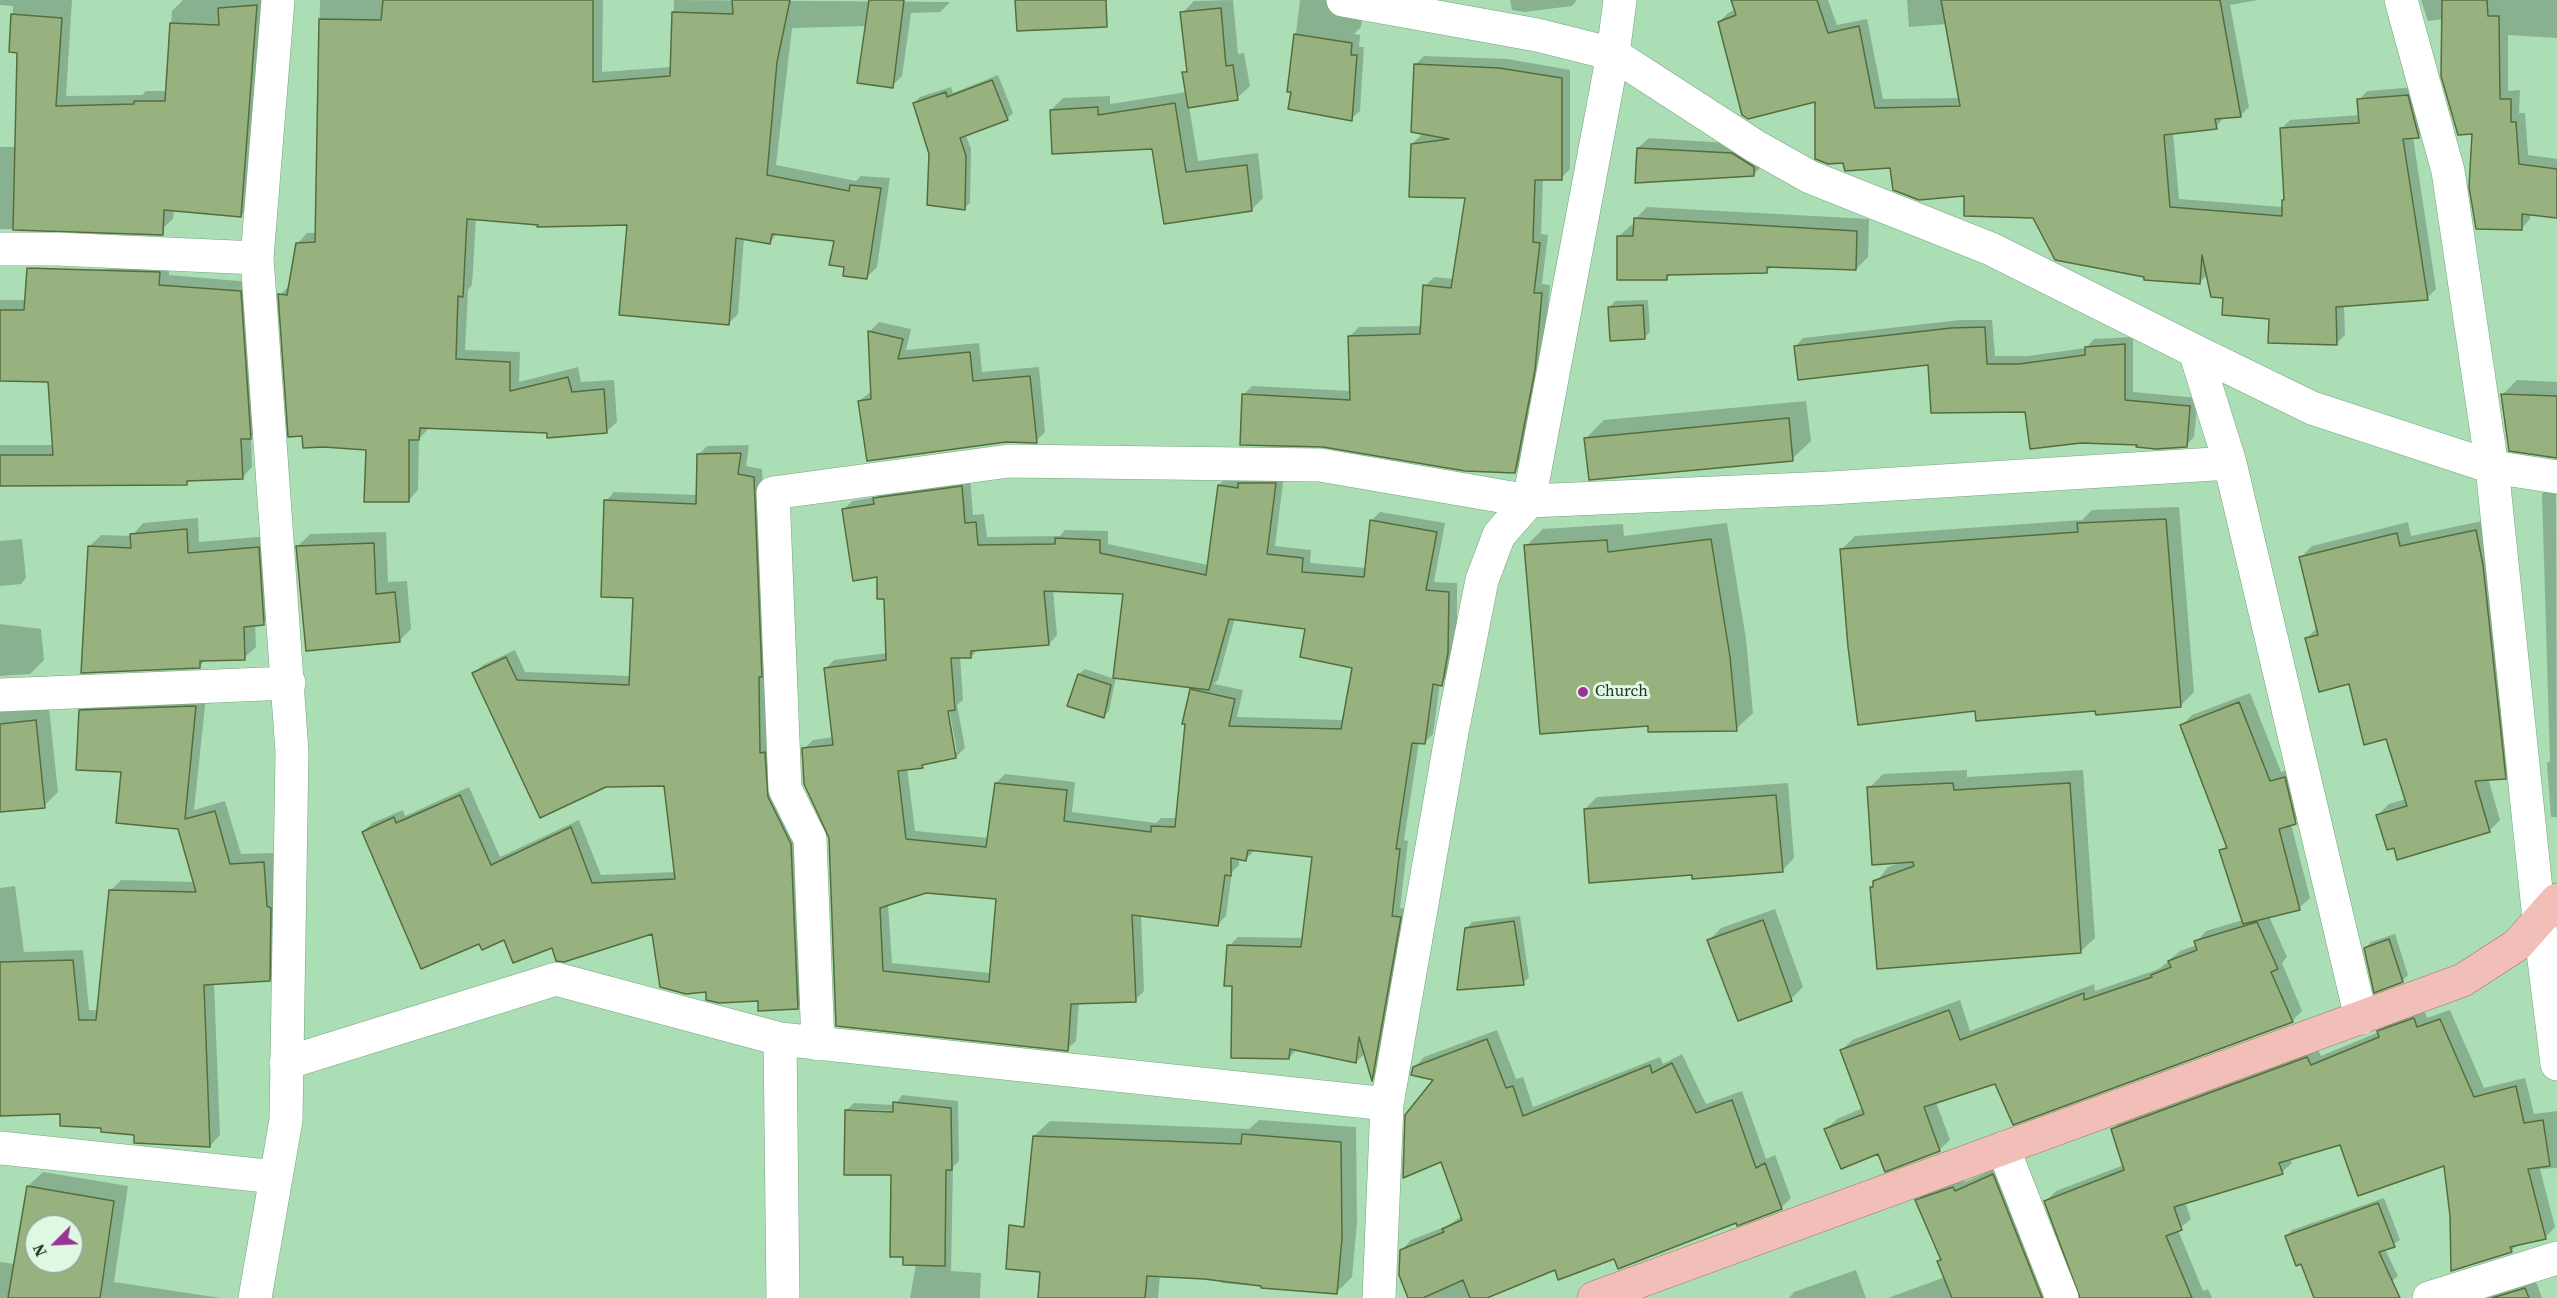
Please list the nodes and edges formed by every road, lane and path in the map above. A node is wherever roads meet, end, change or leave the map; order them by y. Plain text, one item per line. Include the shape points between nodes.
1 (278, 0) edge
2 (1343, 0) edge
3 (1620, 0) edge
4 (2401, 0) edge
5 (1612, 54) junction
6 (0, 249) edge
7 (257, 258) junction
8 (2195, 351) junction
9 (2230, 463) junction
10 (2492, 466) junction
11 (2557, 477) edge
12 (1529, 501) junction
13 (289, 683) junction
14 (0, 695) edge
15 (2548, 910) edge
16 (2361, 1018) junction
17 (780, 1040) junction
18 (818, 1044) junction
19 (286, 1063) junction
20 (2557, 1064) edge
21 (1387, 1104) junction
22 (0, 1148) edge
23 (2002, 1148) junction
24 (276, 1178) junction
25 (2557, 1258) edge
26 (255, 1298) edge
27 (783, 1298) edge
28 (1379, 1298) edge
29 (1594, 1298) edge
30 (2062, 1298) edge
31 (2429, 1298) edge

1 - 7 street
2 - 5 street via 1537,35
3 - 5 street
4 - 10 street via 2448,171
5 - 8 street via 1810,177 1991,249
5 - 12 street
6 - 7 street
7 - 13 street
8 - 9 street
8 - 10 street via 2312,408
9 - 12 street via 1830,488
9 - 16 street
10 - 11 street
10 - 15 street
12 - 18 street via 1320,465 1009,461 773,493 785,789 810,839
12 - 21 street via 1499,535 1482,580
13 - 14 street
13 - 19 street via 292,752
15 - 16 main road via 2517,945 2463,980
15 - 20 street
16 - 23 main road
17 - 18 street
17 - 19 street via 556,979
17 - 27 street
18 - 21 street
19 - 24 street via 286,1120
21 - 28 street
22 - 24 street
23 - 29 main road
23 - 30 street
24 - 26 street
25 - 31 street

